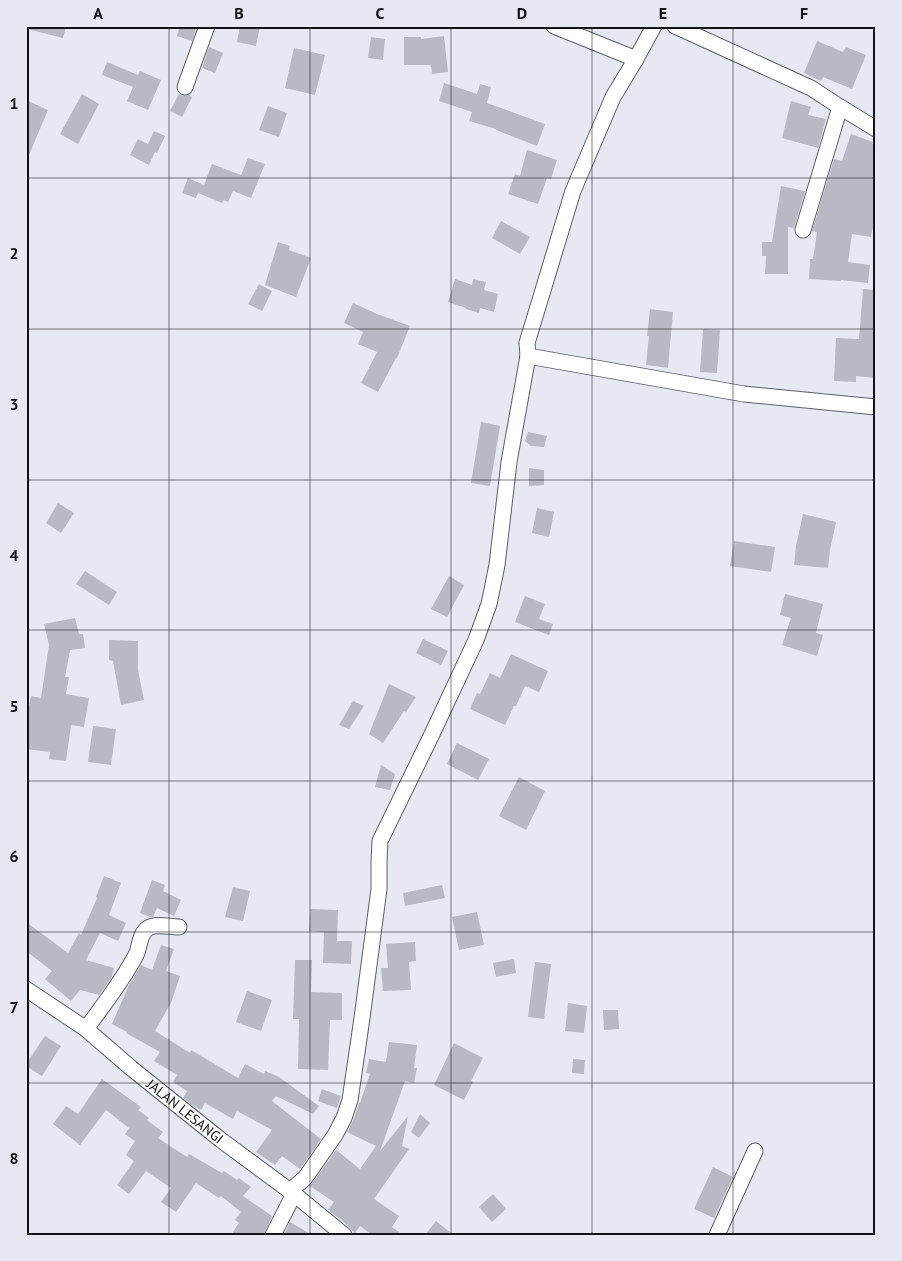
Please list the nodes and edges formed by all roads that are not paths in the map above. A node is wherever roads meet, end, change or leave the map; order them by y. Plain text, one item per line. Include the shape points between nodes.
1 (207, 26) edge
2 (554, 26) edge
3 (654, 26) edge
4 (674, 26) edge
5 (636, 59) junction
6 (185, 87) dead end
7 (840, 108) junction
8 (876, 129) edge
9 (803, 230) dead end
10 (528, 356) junction
11 (876, 407) edge
12 (178, 927) dead end
13 (26, 989) edge
14 (86, 1029) junction
15 (755, 1151) dead end
16 (292, 1193) junction
17 (273, 1235) edge
18 (344, 1235) edge
19 (717, 1235) edge

1 - 6 street
2 - 5 street
3 - 5 street
4 - 7 street via 810,88
5 - 10 street via 613,97 573,191 527,343
7 - 8 street
7 - 9 street
10 - 11 street via 744,394
10 - 16 street via 489,604 476,640 380,841 379,888 350,1100 335,1135
12 - 14 street via 152,926 143,932 135,956
13 - 14 street, JALAN LESANGI
14 - 16 street, JALAN LESANGI
15 - 19 street
16 - 17 street
16 - 18 street, JALAN LESANGI

